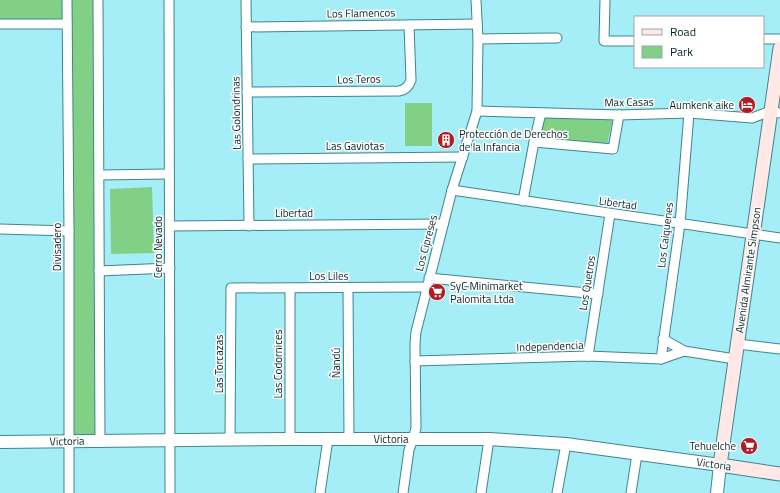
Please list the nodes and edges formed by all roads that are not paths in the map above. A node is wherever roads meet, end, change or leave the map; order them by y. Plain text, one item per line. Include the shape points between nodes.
1 (67, 0) edge
2 (98, 0) edge
3 (168, 0) edge
4 (246, 0) edge
5 (476, 0) edge
6 (605, 0) edge
7 (0, 24) edge
8 (67, 24) junction
9 (477, 24) junction
10 (409, 25) junction
11 (246, 27) junction
12 (557, 38) dead end
13 (478, 39) junction
14 (764, 39) edge
15 (780, 39) edge
16 (634, 41) edge
17 (780, 48) edge
18 (247, 92) junction
19 (477, 111) junction
20 (775, 112) edge
21 (541, 113) junction
22 (689, 113) junction
23 (619, 115) junction
24 (534, 142) junction
25 (463, 157) junction
26 (248, 159) junction
27 (169, 174) junction
28 (99, 175) junction
29 (452, 190) junction
30 (523, 201) junction
31 (610, 214) junction
32 (443, 224) junction
33 (680, 224) junction
34 (170, 226) junction
35 (249, 226) junction
36 (0, 229) edge
37 (70, 231) junction
38 (753, 234) junction
39 (780, 238) edge
40 (170, 268) junction
41 (99, 271) junction
42 (428, 283) junction
43 (231, 288) joint
44 (290, 288) junction
45 (348, 288) junction
46 (598, 294) junction
47 (663, 339) junction
48 (738, 344) junction
49 (780, 349) edge
50 (684, 351) junction
51 (588, 356) junction
52 (661, 359) junction
53 (735, 359) junction
54 (415, 362) junction
55 (290, 439) junction
56 (328, 439) junction
57 (349, 439) junction
58 (413, 439) junction
59 (489, 439) junction
60 (170, 440) junction
61 (230, 440) junction
62 (69, 441) junction
63 (100, 441) junction
64 (0, 442) edge
65 (566, 444) junction
66 (636, 454) junction
67 (720, 465) junction
68 (780, 474) edge
69 (69, 493) edge
70 (170, 493) edge
71 (320, 493) edge
72 (403, 493) edge
73 (481, 493) edge
74 (557, 493) edge
75 (631, 493) edge
76 (717, 493) edge

1 - 8 street, Divisadero
2 - 28 street
3 - 27 street, Cerro Nevado
4 - 11 street, Las Golondrinas
5 - 9 street, Los Cipreses
6 - 16 street via 604,41
7 - 8 street
8 - 37 street, Divisadero
9 - 10 street, Los Flamencos
9 - 13 street, Los Cipreses
10 - 11 street, Los Flamencos
10 - 18 street, Los Teros via 411,80 405,89
11 - 18 street, Las Golondrinas
12 - 13 street
13 - 19 street, Los Cipreses
14 - 15 street
17 - 20 main road, Avenida Almirante Simpson
18 - 26 street, Las Golondrinas
19 - 21 street, Max Casas
19 - 25 street, Los Cipreses
20 - 22 street, Max Casas via 752,118
20 - 38 main road, Avenida Almirante Simpson
21 - 23 street, Max Casas
21 - 24 street
22 - 23 street, Max Casas
22 - 33 street, Los Caiquenes
23 - 24 street via 613,149
24 - 30 street
25 - 26 street, Las Gaviotas
25 - 29 street, Los Cipreses
26 - 35 street, Las Golondrinas
27 - 28 street
27 - 34 street, Cerro Nevado
28 - 41 street
29 - 30 street, Libertad
29 - 32 street, Los Cipreses
30 - 31 street, Libertad
31 - 33 street, Libertad
31 - 46 street, Los Quetros
32 - 35 street, Libertad
32 - 42 street, Los Cipreses
33 - 38 street, Libertad
33 - 47 street, Los Caiquenes
34 - 35 street, Libertad
34 - 40 street, Cerro Nevado
36 - 37 street
37 - 62 street, Divisadero
38 - 39 street, Libertad
38 - 48 main road, Avenida Almirante Simpson
40 - 41 street
40 - 60 street, Cerro Nevado
41 - 63 street
42 - 45 street, Los Liles
42 - 46 street, Los Liles
42 - 54 street, Los Cipreses via 416,332
43 - 44 street, Los Liles
43 - 61 street, Las Torcazas
44 - 45 street, Los Liles
44 - 55 street, Las Codornices
45 - 57 street, Ñandú
46 - 51 street, Los Quetros
47 - 50 street, Independencia
47 - 52 street, Los Caiquenes
48 - 49 street
48 - 53 main road, Avenida Almirante Simpson
50 - 52 street, Independencia
50 - 53 street, Independencia
51 - 52 street, Independencia
51 - 54 street, Independencia
53 - 67 main road, Avenida Almirante Simpson
54 - 58 street, Los Cipreses via 416,428
55 - 56 street, Victoria
55 - 61 street, Victoria
56 - 57 street, Victoria
56 - 71 street
57 - 58 street, Victoria
58 - 59 street, Victoria
58 - 72 street, Los Cipreses
59 - 65 street, Victoria
59 - 73 street
60 - 61 street, Victoria
60 - 63 street, Victoria
60 - 70 street, Cerro Nevado
62 - 63 street, Victoria
62 - 64 street, Victoria
62 - 69 street, Divisadero
65 - 66 street, Victoria
65 - 74 street
66 - 67 street, Victoria
66 - 75 street
67 - 68 main road, Victoria
67 - 76 street, Avenida Almirante Simpson

